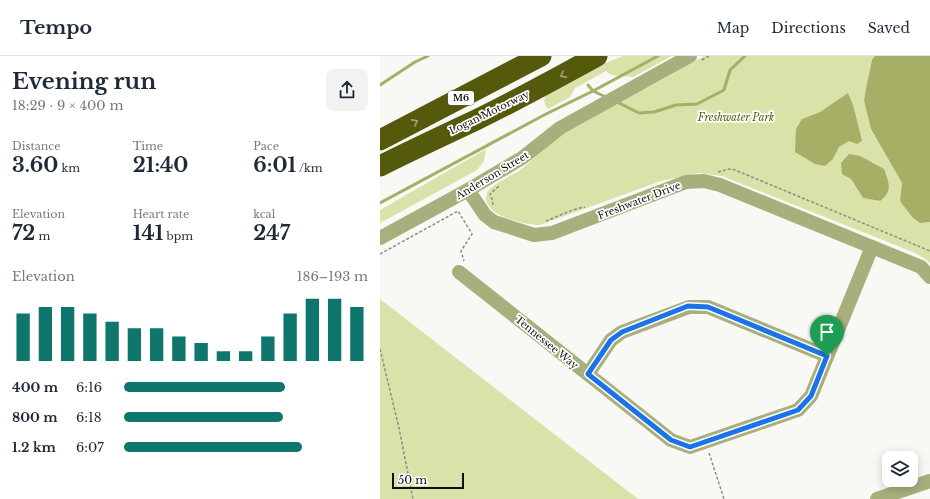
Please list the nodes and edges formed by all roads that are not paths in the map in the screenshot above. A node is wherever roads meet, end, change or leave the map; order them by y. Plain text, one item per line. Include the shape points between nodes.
1 (541, 56) edge
2 (597, 56) edge
3 (690, 56) edge
4 (380, 140) edge
5 (380, 166) edge
6 (468, 190) junction
7 (380, 238) edge
8 (872, 247) junction
9 (459, 272) road end
10 (930, 277) edge
11 (827, 356) junction
12 (588, 374) junction
13 (930, 481) edge
14 (877, 499) edge

4 -> 1 highway, M6
2 -> 5 highway, Logan Motorway / M6 via 540,88
3 - 6 street, Anderson Street via 549,136 522,158
6 - 7 street, Anderson Street
6 - 8 street, Freshwater Drive via 484,215 494,222 534,236 552,233 686,182 704,181 720,185
8 - 10 street, Freshwater Drive via 921,267
8 - 11 street, Tennessee Way
9 - 12 street, Tennessee Way
11 - 12 street via 708,307 688,306 622,332 611,340
11 - 12 street, Tennessee Way via 811,396 798,410 690,447 671,440
13 - 14 street

